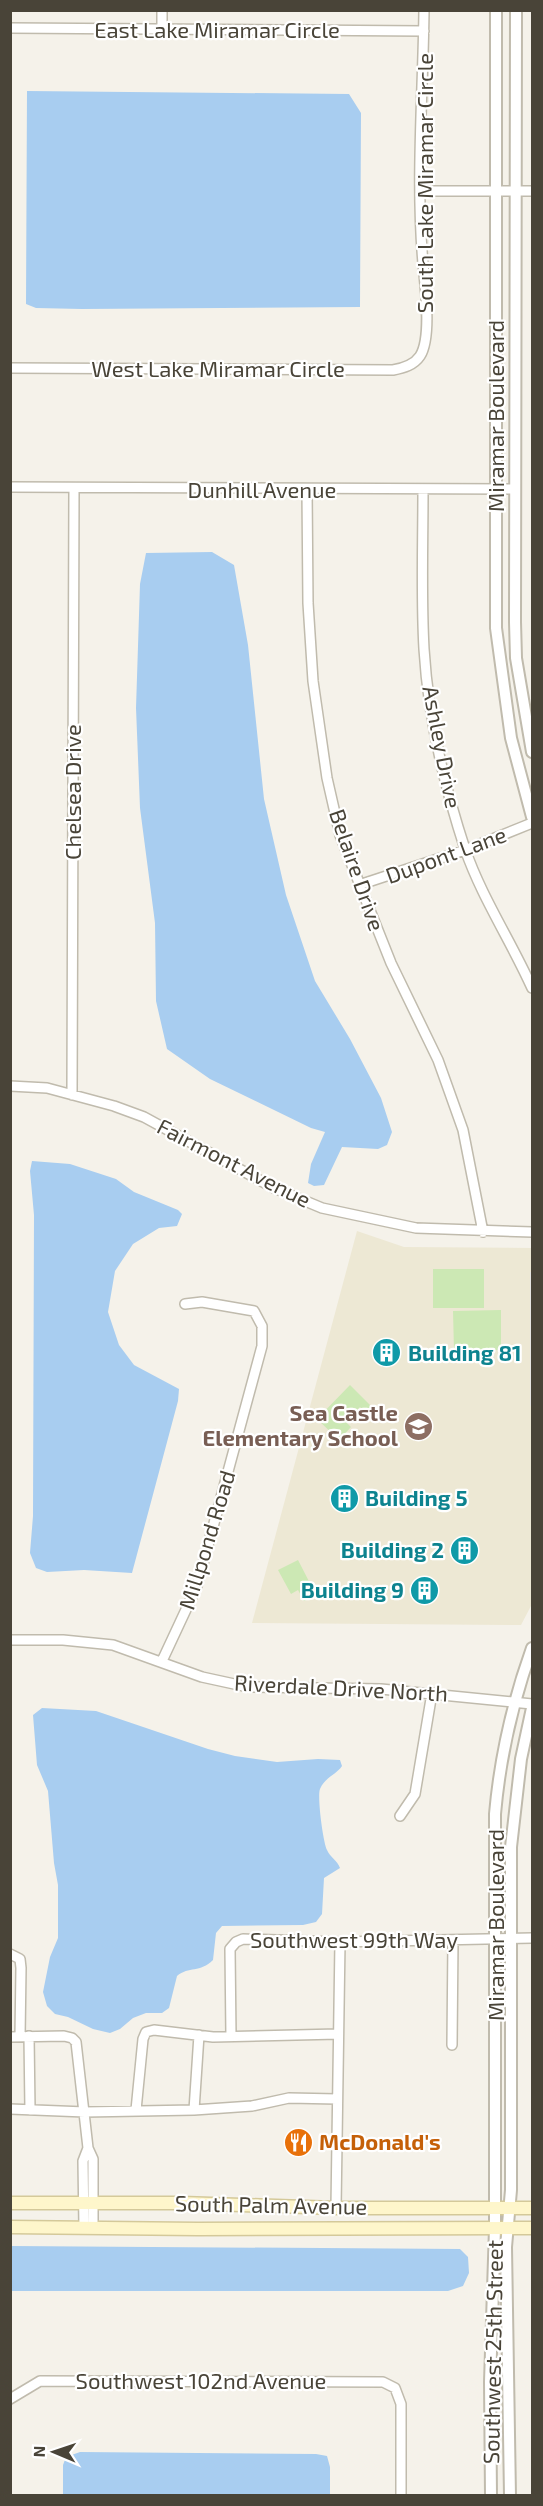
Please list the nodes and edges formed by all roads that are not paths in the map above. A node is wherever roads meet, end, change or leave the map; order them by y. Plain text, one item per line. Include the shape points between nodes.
1 (162, 10) edge
2 (424, 10) edge
3 (496, 10) edge
4 (516, 10) edge
5 (10, 28) edge
6 (162, 30) junction
7 (424, 31) junction
8 (497, 191) junction
9 (515, 191) junction
10 (532, 191) edge
11 (421, 192) junction
12 (421, 355) joint
13 (10, 368) edge
14 (10, 488) edge
15 (74, 488) junction
16 (496, 489) junction
17 (514, 489) junction
18 (307, 490) junction
19 (423, 490) junction
20 (532, 752) edge
21 (532, 818) edge
22 (532, 823) edge
23 (465, 850) junction
24 (359, 885) junction
25 (532, 988) edge
26 (10, 1086) edge
27 (72, 1095) junction
28 (483, 1232) junction
29 (532, 1232) edge
30 (185, 1304) dead end
31 (10, 1640) edge
32 (532, 1648) edge
33 (162, 1661) junction
34 (432, 1693) junction
35 (514, 1702) junction
36 (532, 1706) edge
37 (400, 1816) dead end
38 (494, 1938) junction
39 (512, 1938) junction
40 (532, 1938) edge
41 (453, 1940) junction
42 (340, 1942) junction
43 (13, 1954) edge
44 (338, 2034) junction
45 (199, 2035) junction
46 (231, 2036) junction
47 (20, 2037) edge
48 (452, 2045) dead end
49 (337, 2098) junction
50 (10, 2109) edge
51 (30, 2110) junction
52 (136, 2110) junction
53 (194, 2110) junction
54 (85, 2112) junction
55 (89, 2202) junction
56 (10, 2203) edge
57 (336, 2208) junction
58 (495, 2208) junction
59 (510, 2208) junction
60 (532, 2208) edge
61 (10, 2227) edge
62 (88, 2228) junction
63 (502, 2228) junction
64 (532, 2228) edge
65 (10, 2398) edge
66 (401, 2496) edge
67 (491, 2496) edge
68 (510, 2496) edge

1 - 6 street
2 - 7 street, South Lake Miramar Circle
3 - 8 street, Miramar Boulevard
4 - 9 street, Miramar Boulevard
5 - 6 street, East Lake Miramar Circle
6 - 7 street, East Lake Miramar Circle
7 - 11 street, South Lake Miramar Circle
8 - 9 street
8 - 11 street
8 - 16 street, Miramar Boulevard
9 - 10 street
9 - 17 street, Miramar Boulevard
11 - 12 street, South Lake Miramar Circle via 426,337
12 - 13 street, West Lake Miramar Circle via 408,367 393,370
14 - 15 street, Dunhill Avenue
15 - 18 street, Dunhill Avenue
15 - 27 street, Chelsea Drive
16 - 17 street, Dunhill Avenue
16 - 19 street, Dunhill Avenue
16 - 21 street, Miramar Boulevard via 496,628 511,738
17 - 20 street, Miramar Boulevard via 516,658
18 - 19 street, Dunhill Avenue
18 - 24 street, Belaire Drive via 313,681 327,778 340,835
19 - 23 street, Ashley Drive via 424,649 431,714
22 - 23 street, Dupont Lane
23 - 24 street, Dupont Lane
23 - 25 street, Ashley Drive via 486,903
24 - 28 street, Belaire Drive via 438,1060 463,1130
26 - 27 street, Fairmont Avenue via 47,1088
27 - 28 street, Fairmont Avenue via 144,1118 274,1188 322,1208 416,1228
28 - 29 street, Fairmont Avenue
30 - 33 street, Millpond Road via 202,1302 254,1311 262,1326 262,1346 197,1586
31 - 33 street, Riverdale Drive North via 113,1645
32 - 35 street, Miramar Boulevard
33 - 34 street, Riverdale Drive North via 202,1677 248,1687
34 - 35 street, Riverdale Drive North
34 - 37 street via 415,1794
35 - 36 street, Riverdale Drive North
35 - 38 street, Miramar Boulevard via 497,1791
36 - 39 street, Miramar Boulevard via 513,1825
38 - 39 street, Southwest 99th Way
38 - 41 street, Southwest 99th Way
38 - 58 street, Miramar Boulevard
39 - 40 street, Southwest 99th Way
39 - 59 street, Miramar Boulevard
41 - 42 street, Southwest 99th Way
41 - 48 street
42 - 44 street
42 - 46 street, Southwest 99th Way via 236,1942 230,1949
43 - 47 street via 20,1959 21,1968
44 - 46 street
44 - 49 street
45 - 46 street
45 - 52 street via 146,2032
45 - 53 street
47 - 51 street via 30,2080
47 - 54 street via 64,2036 76,2042
49 - 53 street via 289,2098 252,2106
49 - 57 street
50 - 51 street
51 - 54 street
52 - 53 street
52 - 54 street
54 - 55 street via 88,2148 83,2161
55 - 56 main road, South Palm Avenue
55 - 57 main road, South Palm Avenue
55 - 62 street
57 - 58 main road, South Palm Avenue
58 - 59 main road, South Palm Avenue
58 - 63 street, Southwest 25th Street
59 - 60 main road, South Palm Avenue
59 - 63 street, Miramar Boulevard
61 - 62 main road, South Palm Avenue
62 - 63 main road, South Palm Avenue
63 - 64 main road, South Palm Avenue
63 - 67 street, Southwest 25th Street via 490,2382
63 - 68 street, Southwest 25th Street via 506,2249
65 - 66 street, Southwest 102nd Avenue via 40,2381 383,2382 395,2388 401,2404

